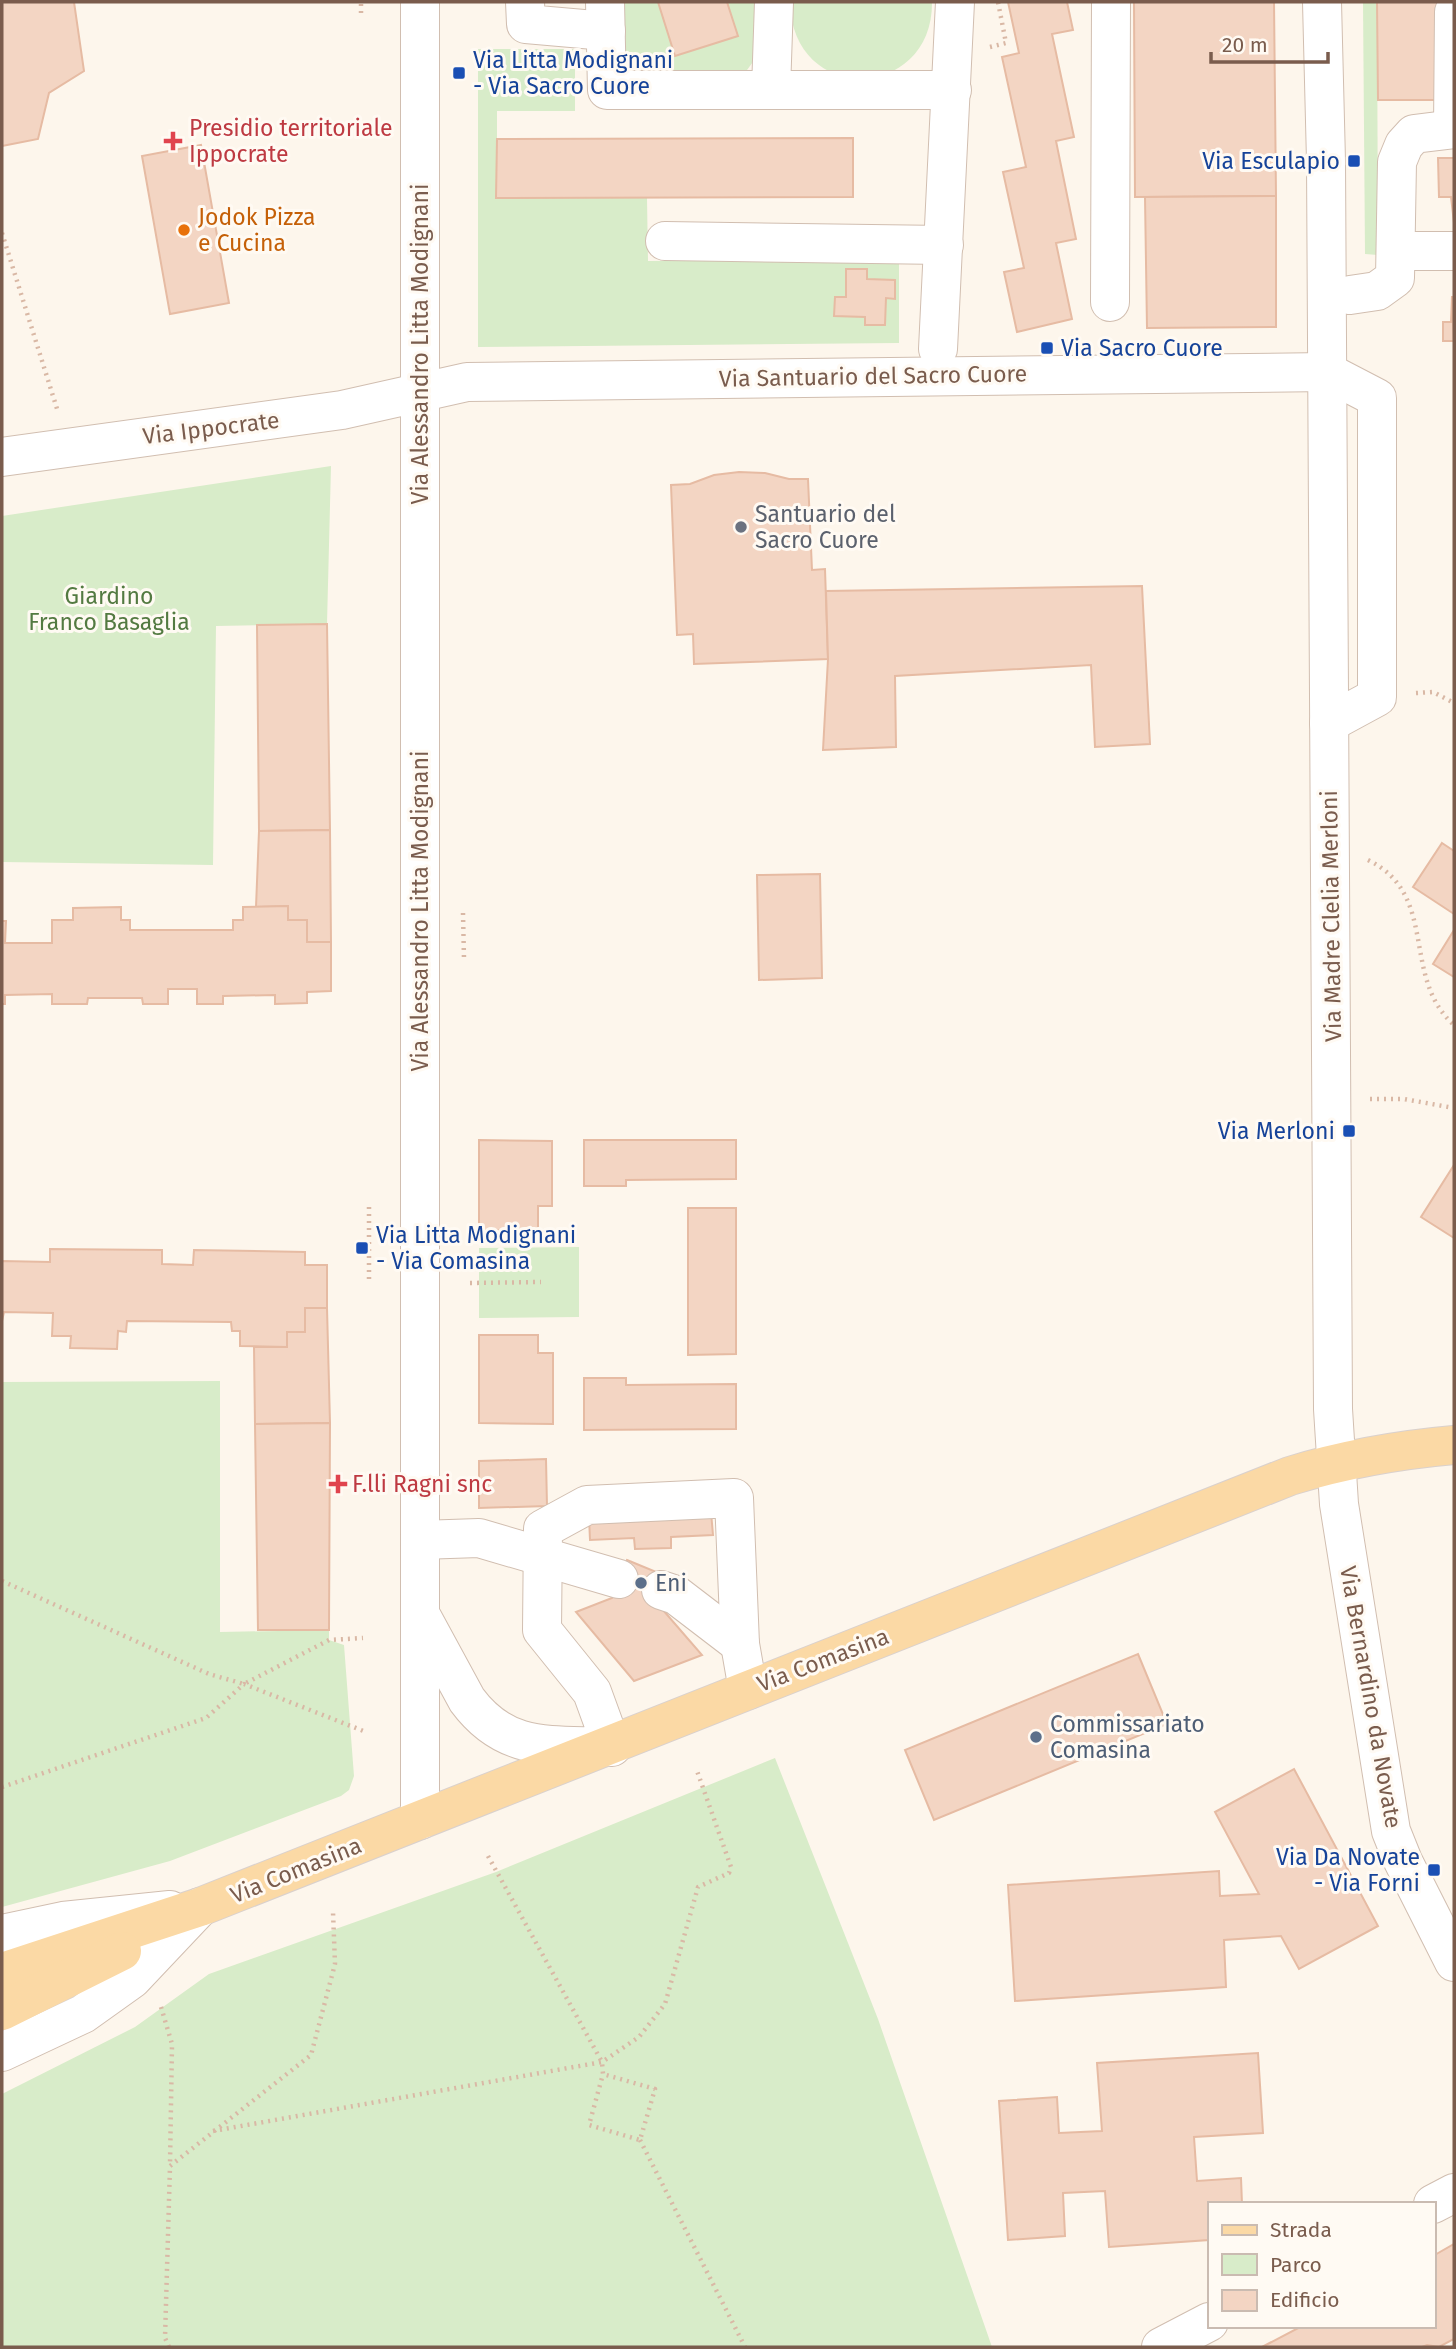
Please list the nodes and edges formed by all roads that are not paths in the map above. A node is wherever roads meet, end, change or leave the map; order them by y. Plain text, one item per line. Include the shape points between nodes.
1 (420, 2) edge
2 (526, 2) edge
3 (774, 2) edge
4 (956, 2) edge
5 (1111, 2) edge
6 (1322, 2) edge
7 (1454, 12) edge
8 (605, 16) edge
9 (771, 90) junction
10 (952, 90) junction
11 (1454, 129) edge
12 (665, 241) dead end
13 (944, 245) junction
14 (1398, 251) junction
15 (1454, 251) edge
16 (1350, 295) dead end
17 (1110, 302) dead end
18 (938, 349) dead end
19 (1327, 372) junction
20 (420, 393) junction
21 (2, 457) edge
22 (1329, 723) junction
23 (1454, 1445) edge
24 (1337, 1461) junction
25 (419, 1540) junction
26 (542, 1557) junction
27 (620, 1579) dead end
28 (661, 1590) dead end
29 (420, 1614) junction
30 (740, 1644) junction
31 (748, 1689) junction
32 (612, 1747) junction
33 (420, 1819) junction
34 (200, 1907) junction
35 (2, 1934) edge
36 (1454, 1962) edge
37 (2, 1972) edge
38 (2, 2011) edge
39 (2, 2052) edge
40 (1454, 2193) edge
41 (1435, 2203) edge
42 (1208, 2323) edge
43 (1161, 2347) edge

1 - 20 street, Via Alessandro Litta Modignani
2 - 8 street via 526,24
3 - 9 street
4 - 10 street
5 - 17 street
6 - 19 street, Via Madre Clelia Merloni
7 - 11 street
8 - 9 street via 607,90
9 - 10 street
10 - 13 street
11 - 14 street via 1414,134 1404,145 1397,162
12 - 13 street
13 - 18 street
14 - 15 street
14 - 16 street via 1395,278 1377,291
19 - 20 street, Via Santuario del Sacro Cuore via 467,382
19 - 22 street, Via Madre Clelia Merloni
19 - 22 street via 1377,398 1377,697
20 - 21 street, Via Ippocrate via 342,410
20 - 25 street, Via Alessandro Litta Modignani
22 - 24 street, Via Madre Clelia Merloni
23 - 24 main road, Via Comasina via 1389,1450
24 - 31 main road, Via Comasina
24 - 36 street, Via Bernardino da Novate via 1339,1504 1391,1830
25 - 26 street via 479,1538
25 - 29 street, Via Alessandro Litta Modignani
26 - 27 street
26 - 30 street via 543,1530 587,1505 734,1498
26 - 32 street via 542,1630 592,1692
28 - 30 street via 676,1595
29 - 32 street via 467,1700 510,1739
29 - 33 street, Via Alessandro Litta Modignani
30 - 31 street
31 - 32 main road, Via Comasina
32 - 33 main road, Via Comasina
33 - 34 main road, Via Comasina
34 - 35 street, Via Comasina via 63,1921
34 - 37 main road, Via Comasina
34 - 38 main road, Via Comasina via 73,1978
34 - 39 street, Via Comasina via 122,1986 83,2014
40 - 41 street
42 - 43 street

